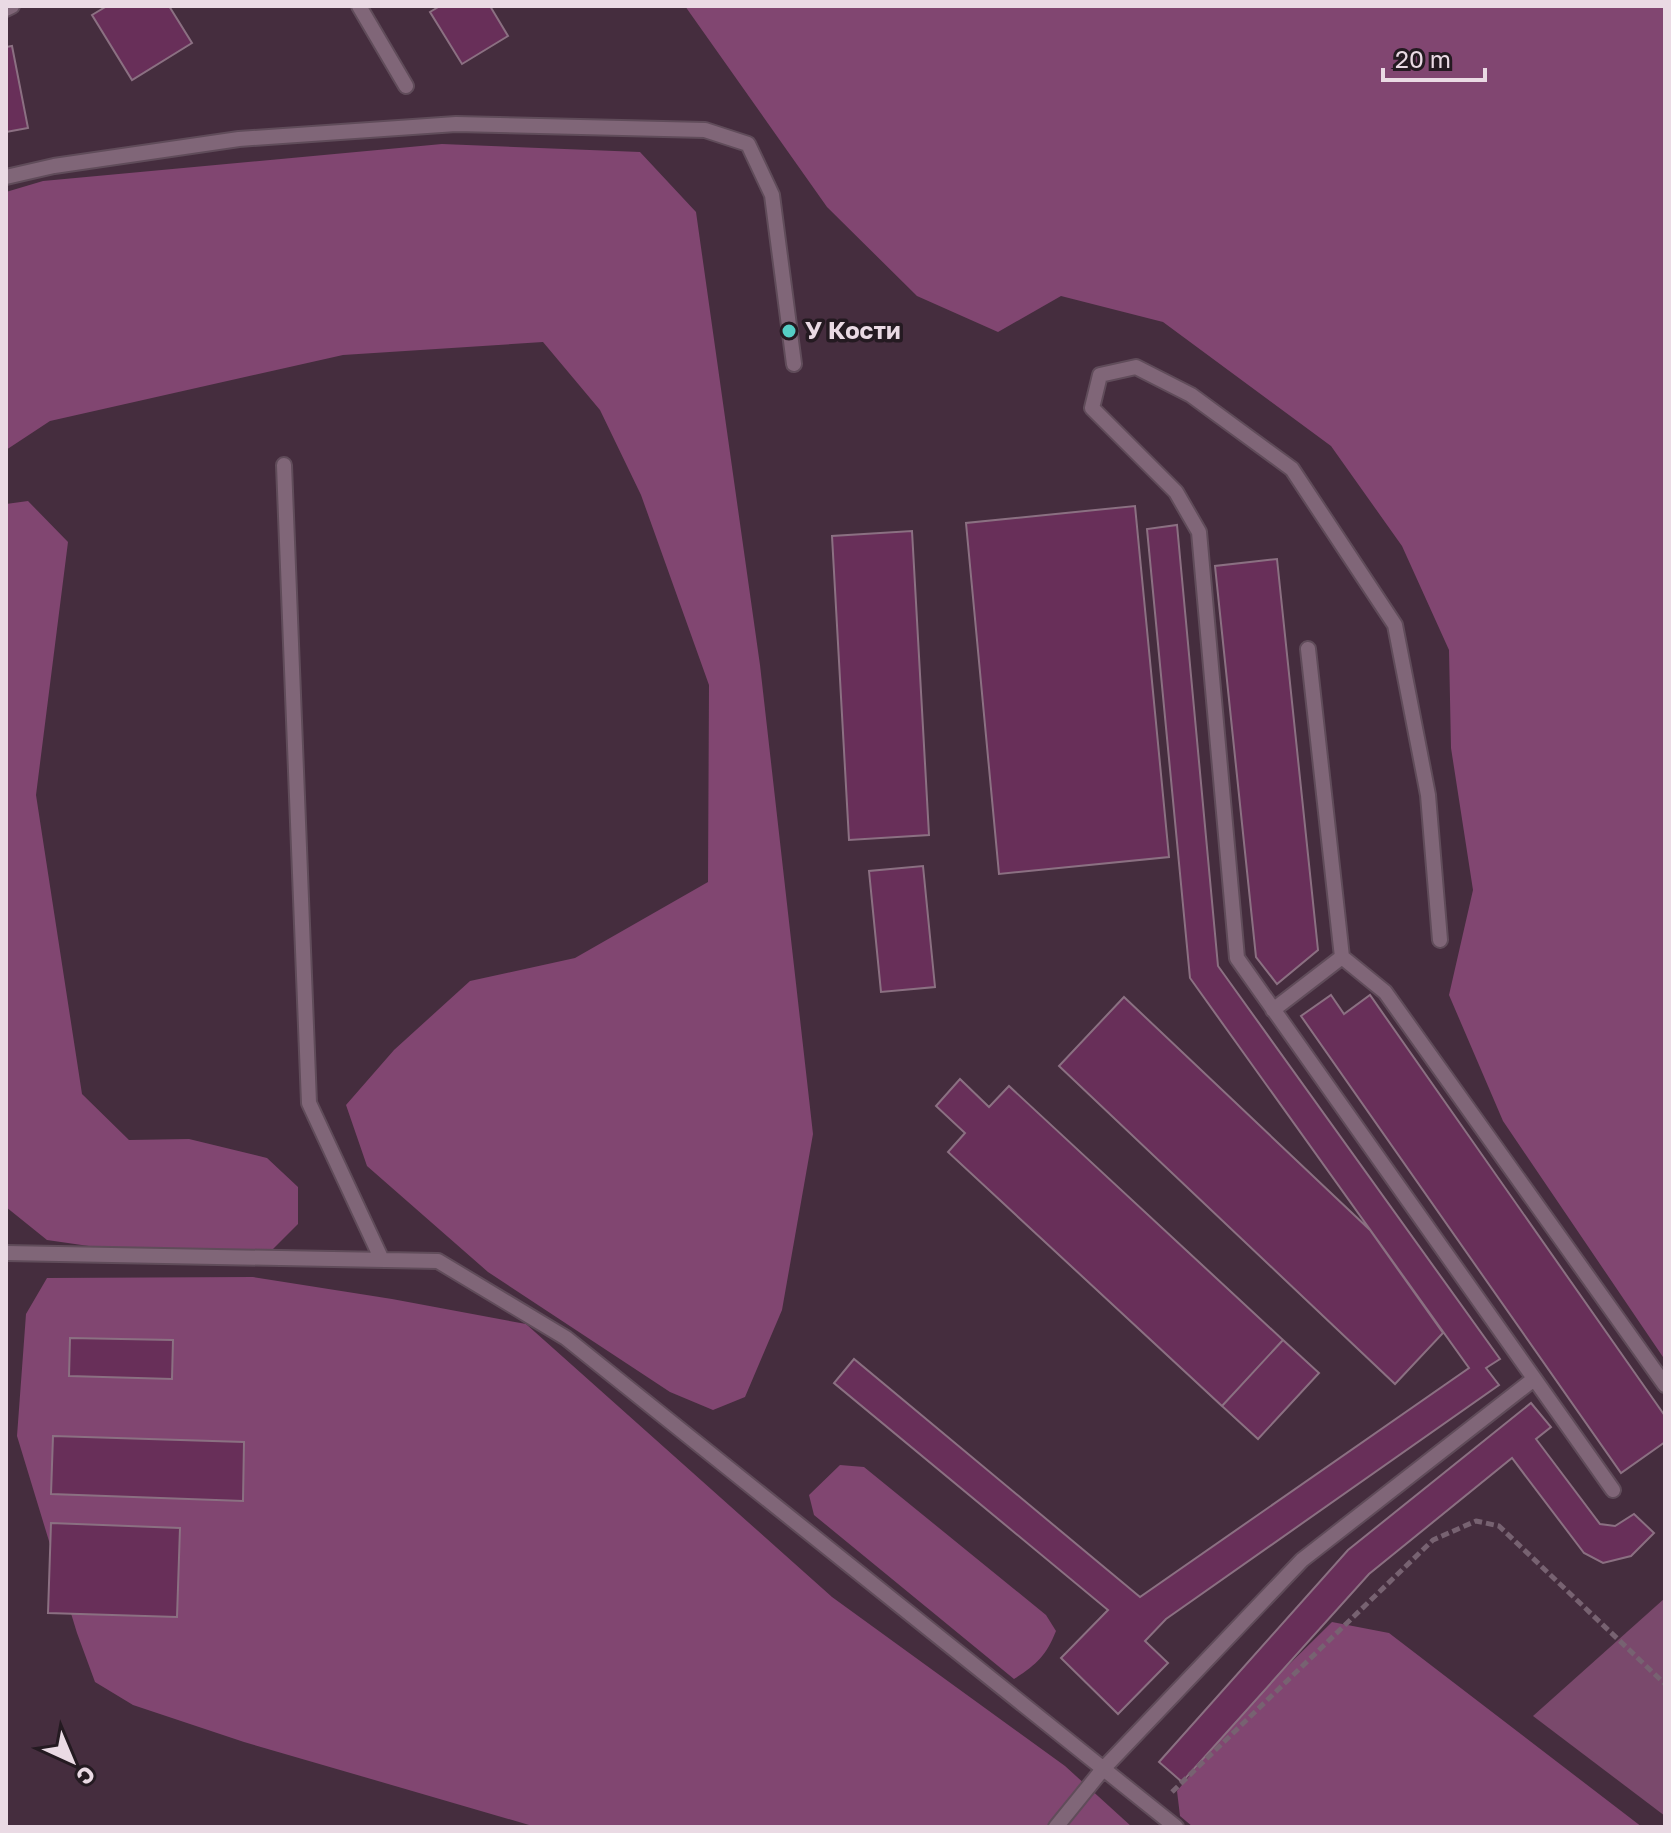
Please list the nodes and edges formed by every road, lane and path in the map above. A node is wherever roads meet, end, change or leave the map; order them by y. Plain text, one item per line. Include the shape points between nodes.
1 (12, 6) edge
2 (359, 6) edge
3 (6, 9) edge
4 (406, 86) dead end
5 (6, 177) edge
6 (794, 364) dead end
7 (284, 465) dead end
8 (1308, 649) dead end
9 (1440, 940) dead end
10 (1342, 957) junction
11 (1273, 1010) junction
12 (6, 1253) edge
13 (382, 1260) junction
14 (1534, 1379) junction
15 (1665, 1385) edge
16 (1613, 1490) dead end
17 (1665, 1684) edge
18 (1103, 1769) junction
19 (1154, 1810) junction
20 (1056, 1827) edge
21 (1176, 1827) edge

1 - 3 lane
2 - 4 lane
5 - 6 lane via 239,139 456,124 705,130 748,144 772,195
7 - 13 lane via 309,1103
8 - 10 lane
9 - 11 lane via 1428,795 1395,625 1292,469 1191,395 1136,367 1100,375 1092,408 1176,492 1199,532 1237,958
10 - 11 lane
10 - 15 lane via 1385,992
11 - 14 lane
12 - 13 lane
13 - 18 lane via 438,1261 566,1338
14 - 16 lane
14 - 18 lane via 1302,1560
17 - 19 path via 1499,1526 1476,1521 1433,1540
18 - 19 lane
18 - 20 lane
19 - 21 lane

